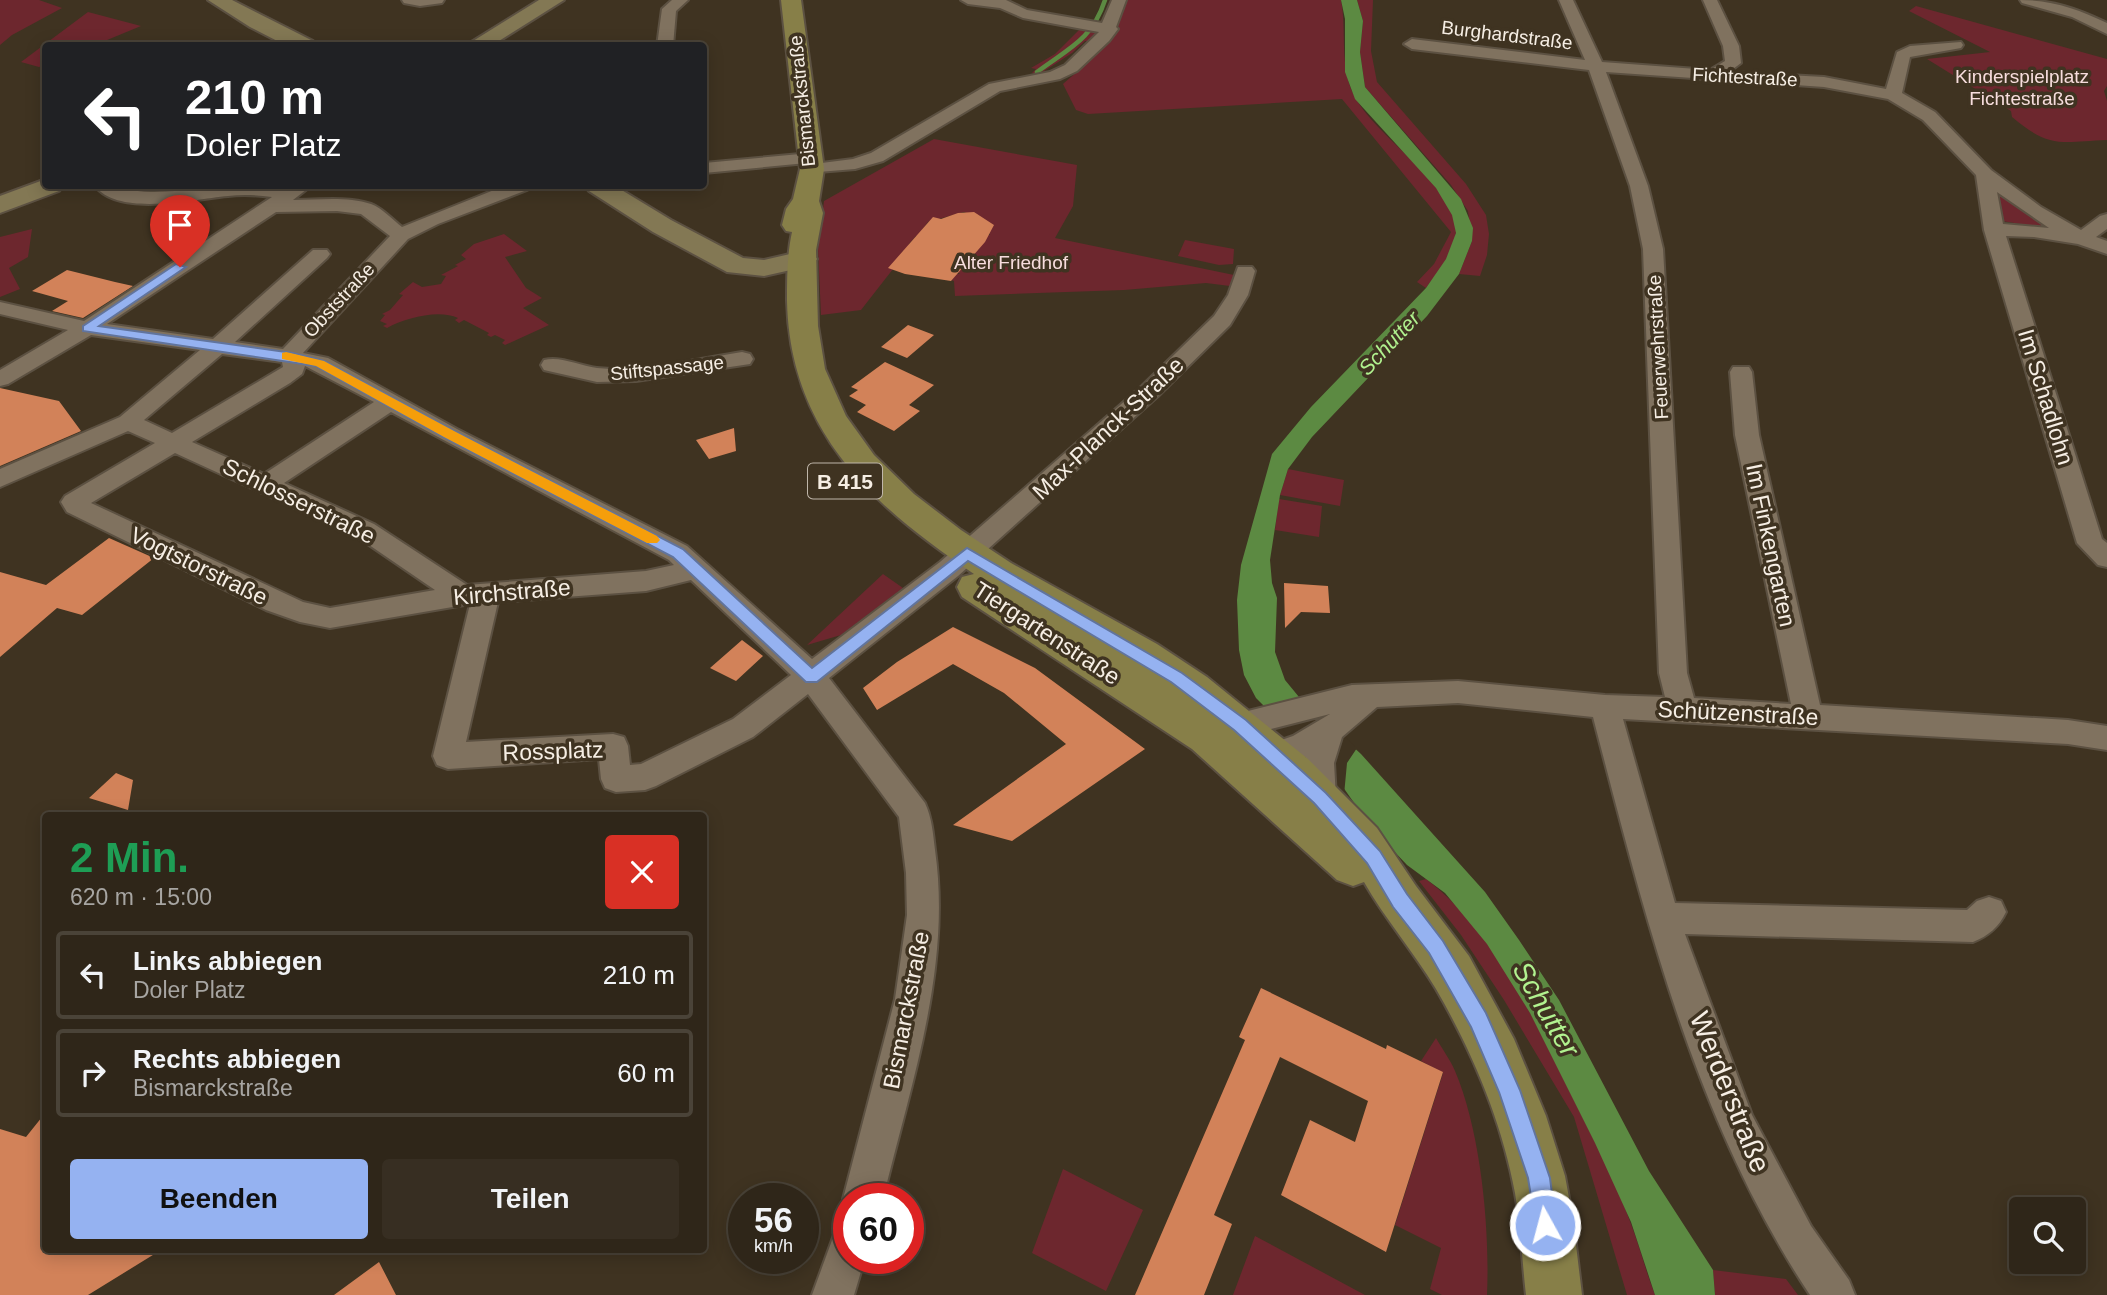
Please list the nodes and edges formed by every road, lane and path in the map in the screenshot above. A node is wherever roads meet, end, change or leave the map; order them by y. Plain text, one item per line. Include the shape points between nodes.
1 (218, 0) edge
2 (409, 0) edge
3 (437, 0) edge
4 (554, 0) edge
5 (681, 0) edge
6 (791, 0) edge
7 (968, 0) edge
8 (1119, 0) edge
9 (1566, 0) edge
10 (1710, 0) edge
11 (2026, 0) edge
12 (1104, 28) junction
13 (2107, 29) edge
14 (297, 42) edge
15 (482, 42) edge
16 (665, 42) edge
17 (1412, 44) dead end
18 (1955, 45) dead end
19 (1733, 63) junction
20 (1595, 67) junction
21 (1719, 75) junction
22 (1749, 76) junction
23 (1893, 95) junction
24 (812, 163) junction
25 (707, 168) edge
26 (1985, 174) junction
27 (42, 189) edge
28 (111, 189) edge
29 (244, 189) edge
30 (244, 189) edge
31 (512, 189) edge
32 (608, 189) edge
33 (286, 195) edge
34 (0, 205) edge
35 (2107, 220) edge
36 (1994, 230) junction
37 (401, 235) junction
38 (2082, 239) junction
39 (2107, 248) edge
40 (712, 253) junction
41 (320, 254) dead end
42 (789, 267) junction
43 (1245, 271) dead end
44 (0, 308) edge
45 (88, 328) junction
46 (217, 347) junction
47 (293, 357) junction
48 (742, 359) dead end
49 (552, 365) dead end
50 (1741, 372) dead end
51 (0, 379) edge
52 (391, 401) junction
53 (128, 422) junction
54 (176, 442) junction
55 (0, 478) edge
56 (266, 484) junction
57 (74, 502) joint
58 (2107, 558) edge
59 (958, 561) junction
60 (694, 570) junction
61 (474, 595) junction
62 (330, 618) joint
63 (811, 677) junction
64 (1368, 698) junction
65 (1605, 707) junction
66 (1683, 709) junction
67 (1808, 716) junction
68 (1329, 730) junction
69 (2107, 738) edge
70 (1251, 749) junction
71 (1320, 798) junction
72 (1400, 901) junction
73 (1989, 912) dead end
74 (1662, 918) junction
75 (867, 1183) edge
76 (840, 1274) edge
77 (833, 1295) edge
78 (1554, 1295) edge
79 (1834, 1295) edge

1 - 14 street
2 - 3 street
4 - 15 street
5 - 16 street via 669,9
6 - 24 main road, Bismarckstraße / B 415
7 - 12 street
8 - 12 street
9 - 20 street, Feuerwehrstraße
10 - 19 street via 1731,46
11 - 13 street via 2077,14
12 - 24 street via 1104,38 1071,68 1054,76 995,87 877,158 855,164
17 - 20 street, Burghardstraße
18 - 23 street via 1903,55
19 - 21 street via 1718,71
19 - 22 street
20 - 21 street, Fichtestraße
20 - 66 street, Feuerwehrstraße via 1639,186 1653,249 1673,673
21 - 22 street, Fichtestraße
22 - 23 street, Fichtestraße via 1824,82
23 - 26 street, Fichtestraße via 1929,116
24 - 25 street
24 - 42 main road, Bismarckstraße / B 415
26 - 36 street
26 - 38 street, Fichtestraße
27 - 34 street
28 - 30 street via 145,197
29 - 33 street
31 - 37 street, Obststraße
32 - 40 street
33 - 37 street via 367,209
33 - 45 street
35 - 38 street
36 - 38 street, Fichtestraße
36 - 58 street, Im Schadlohn via 2090,543
37 - 47 street, Obststraße via 292,351
38 - 39 street, Fichtestraße
40 - 42 street
40 - 42 street via 750,269
41 - 46 street
42 - 59 main road, Tiergartenstraße / B 415 via 802,280 809,368 823,407 867,468 932,528
43 - 59 street, Max-Planck-Straße via 1238,295 1222,320 1150,391
44 - 45 street, Bismarckstraße
45 - 46 street, Bismarckstraße
45 - 51 street
46 - 47 street, Bismarckstraße
46 - 53 street
47 - 52 street, Bismarckstraße via 320,363
47 - 54 street, Obststraße via 294,369 282,378
48 - 49 street, Stiftspassage via 636,374 597,375
50 - 67 street, Im Finkengarten via 1747,435
52 - 56 street
52 - 60 street, Bismarckstraße via 678,553
53 - 54 street, Schlosserstraße
53 - 55 street
54 - 56 street, Schlosserstraße
54 - 57 street, Obststraße
56 - 61 street, Schlosserstraße via 365,530
57 - 62 street, Vogtstorstraße via 276,603
59 - 63 street, Max-Planck-Straße
59 - 70 main road, Tiergartenstraße / B 415 via 981,592 1207,737
60 - 61 street, Kirchstraße via 646,581
60 - 63 street, Bismarckstraße
61 - 62 street, Kirchstraße
61 - 63 street, Rossplatz via 448,757 613,746 616,779 645,777 743,728
63 - 75 street, Bismarckstraße via 914,813 922,873 924,915 912,999
64 - 65 street, Schützenstraße via 1458,692
64 - 68 street
64 - 70 street, Schützenstraße via 1352,697
65 - 66 street, Schützenstraße
65 - 74 street, Werderstraße
66 - 67 street, Schützenstraße
67 - 69 street, Schützenstraße
68 - 70 street
68 - 71 street via 1319,764
70 - 71 main road, Tiergartenstraße / B 415
70 - 72 main road, Tiergartenstraße / B 415 via 1359,871
71 - 72 main road, Tiergartenstraße / B 415 via 1373,857
72 - 78 main road, Tiergartenstraße / B 415 via 1436,947 1478,1020 1509,1090 1539,1178
73 - 74 street via 1973,926
74 - 79 street, Werderstraße via 1737,1125 1797,1240
76 - 77 street

